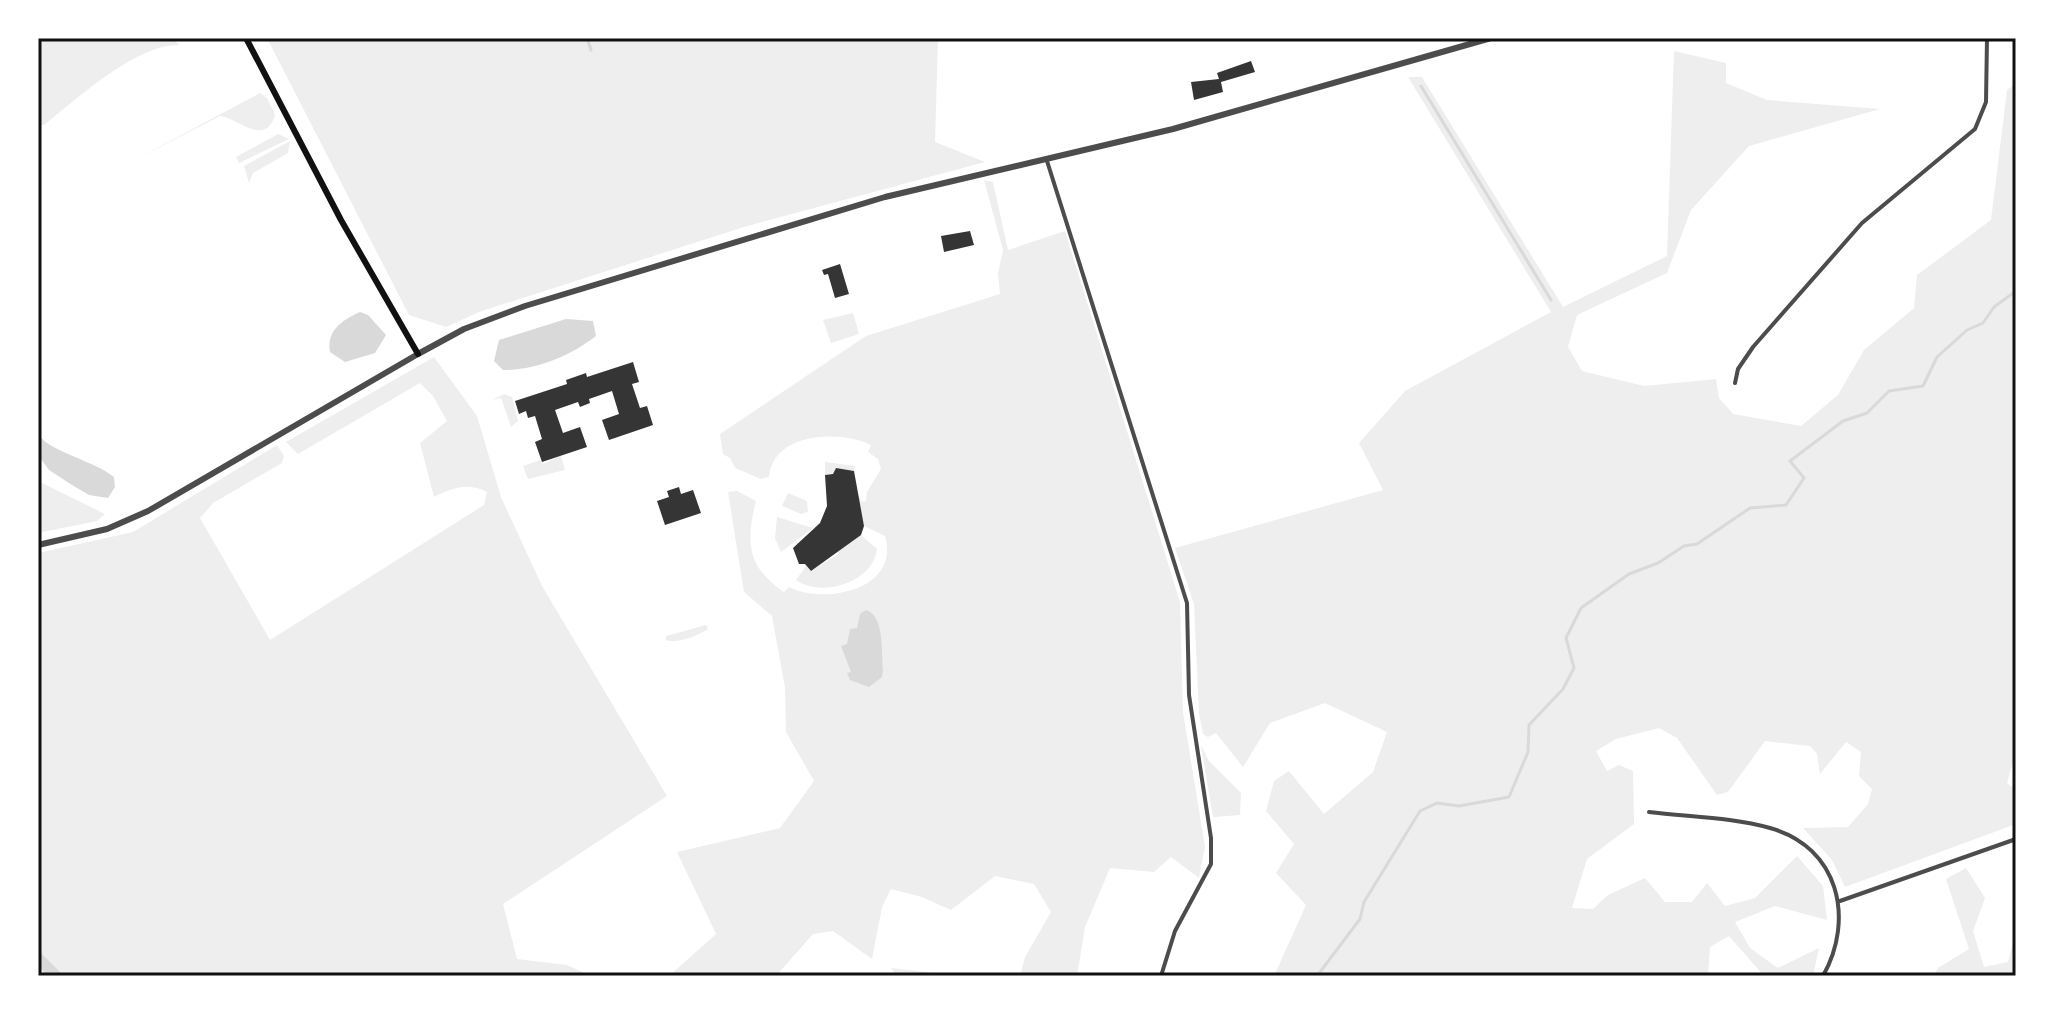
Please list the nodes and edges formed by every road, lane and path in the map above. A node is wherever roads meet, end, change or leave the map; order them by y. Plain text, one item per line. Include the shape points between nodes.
1 (246, 38) edge
2 (1491, 38) edge
3 (1987, 38) edge
4 (1047, 161) junction
5 (418, 354) junction
6 (1735, 383) dead end
7 (38, 545) edge
8 (1649, 812) dead end
9 (2016, 839) edge
10 (1840, 901) junction
11 (1161, 976) edge
12 (1823, 976) edge

1 - 5 main road
2 - 4 street
3 - 6 street via 1986,102 1975,129 1862,223 1753,347
4 - 5 street via 885,197 525,306
4 - 11 street via 1187,603 1189,695 1211,864 1175,931
5 - 7 street via 148,511 107,529
8 - 10 street via 1783,833 1809,849
9 - 10 street
10 - 12 street via 1841,931

